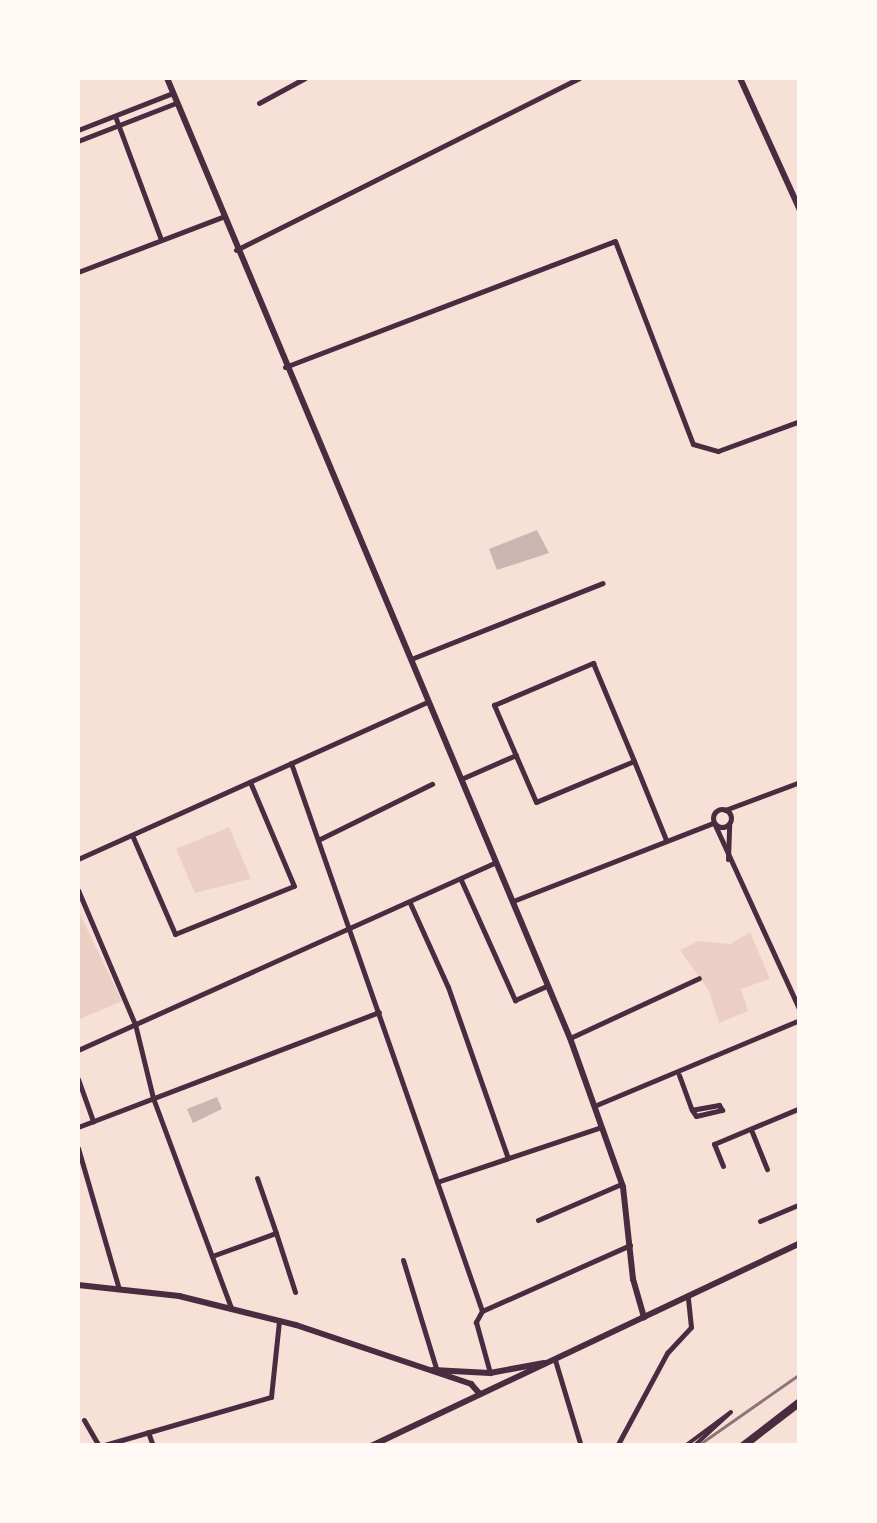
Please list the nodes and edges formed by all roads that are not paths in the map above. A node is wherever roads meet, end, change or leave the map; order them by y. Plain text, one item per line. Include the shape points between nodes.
1 (167, 78) edge
2 (305, 78) edge
3 (579, 78) edge
4 (740, 78) edge
5 (173, 94) junction
6 (176, 103) junction
7 (259, 103) dead end
8 (115, 116) junction
9 (118, 126) junction
10 (78, 130) edge
11 (78, 141) edge
12 (800, 210) edge
13 (222, 217) junction
14 (161, 240) junction
15 (236, 250) junction
16 (78, 272) edge
17 (284, 367) junction
18 (800, 421) edge
19 (603, 583) dead end
20 (408, 660) junction
21 (428, 702) junction
22 (516, 755) junction
23 (634, 761) junction
24 (290, 764) junction
25 (461, 779) junction
26 (250, 782) junction
27 (800, 782) edge
28 (432, 784) dead end
29 (745, 807) junction
30 (726, 810) junction
31 (713, 821) junction
32 (730, 822) junction
33 (132, 834) junction
34 (320, 838) junction
35 (666, 840) junction
36 (78, 859) edge
37 (496, 862) junction
38 (728, 862) junction
39 (460, 880) junction
40 (78, 890) edge
41 (513, 901) junction
42 (410, 903) junction
43 (350, 928) junction
44 (699, 978) dead end
45 (548, 985) junction
46 (800, 1010) edge
47 (380, 1012) junction
48 (800, 1020) edge
49 (135, 1024) junction
50 (570, 1038) junction
51 (78, 1050) edge
52 (679, 1075) junction
53 (78, 1079) edge
54 (154, 1098) junction
55 (594, 1106) junction
56 (800, 1108) edge
57 (692, 1110) junction
58 (93, 1121) junction
59 (78, 1127) edge
60 (601, 1127) junction
61 (752, 1132) junction
62 (78, 1148) edge
63 (508, 1158) junction
64 (723, 1166) dead end
65 (767, 1169) dead end
66 (257, 1178) dead end
67 (437, 1182) junction
68 (622, 1184) junction
69 (800, 1204) edge
70 (538, 1220) dead end
71 (760, 1221) dead end
72 (276, 1233) junction
73 (800, 1243) edge
74 (630, 1245) junction
75 (212, 1256) junction
76 (403, 1260) dead end
77 (78, 1285) edge
78 (119, 1289) junction
79 (295, 1292) dead end
80 (688, 1297) junction
81 (231, 1308) junction
82 (482, 1310) junction
83 (644, 1317) junction
84 (279, 1320) junction
85 (552, 1361) junction
86 (401, 1364) junction
87 (437, 1371) junction
88 (490, 1373) junction
89 (480, 1394) junction
90 (800, 1402) edge
91 (84, 1420) dead end
92 (148, 1432) junction
93 (100, 1446) edge
94 (154, 1446) edge
95 (371, 1446) edge
96 (580, 1446) edge
97 (617, 1446) edge
98 (685, 1446) edge
99 (694, 1446) edge
100 (743, 1446) edge

1 - 5 street
2 - 7 street
3 - 15 street
4 - 12 street
5 - 6 street
5 - 8 street
6 - 9 street
6 - 13 street
8 - 9 street
8 - 10 street
9 - 11 street
9 - 14 street
13 - 14 street
13 - 15 street
14 - 16 street
15 - 17 street
17 - 18 street via 615,241 693,444 718,451
17 - 20 street
19 - 20 street
20 - 21 street
21 - 24 street
21 - 25 street
22 - 23 street via 536,802
22 - 23 street via 494,705 593,663
22 - 25 street
23 - 35 street
24 - 26 street
24 - 34 street
25 - 37 street
26 - 33 street
26 - 33 street via 294,886 175,934
27 - 29 street
28 - 34 street
29 - 30 street
29 - 32 street
30 - 31 street
30 - 32 street
31 - 32 street
31 - 35 street
31 - 38 street
32 - 38 street
33 - 36 street
34 - 43 street
35 - 41 street
37 - 39 street
37 - 41 street
38 - 46 street
39 - 42 street
39 - 45 street via 515,1000
40 - 49 street
41 - 45 street
42 - 43 street
42 - 63 street via 448,987
43 - 47 street
43 - 49 street
44 - 50 street
45 - 50 street
47 - 54 street
47 - 67 street
48 - 52 street
49 - 51 street
49 - 54 street
50 - 55 street
52 - 55 street
52 - 57 street
53 - 58 street
54 - 58 street
54 - 75 street
55 - 60 street
56 - 61 street
57 - 57 street via 700,1118 722,1110 719,1105
58 - 59 street
60 - 63 street
60 - 68 street
61 - 64 street via 714,1144
61 - 65 street
62 - 78 street
63 - 67 street
66 - 72 street
67 - 82 street
68 - 70 street
68 - 74 street
69 - 71 street
72 - 75 street
72 - 79 street
73 - 80 street
74 - 82 street
74 - 83 street
75 - 81 street
76 - 87 street
77 - 78 street
78 - 81 street
80 - 83 street
80 - 97 street via 691,1328 667,1354
81 - 84 street
82 - 88 street via 476,1322
83 - 85 street
84 - 86 street
84 - 92 street via 271,1397
85 - 88 street
85 - 89 street
85 - 96 street
86 - 87 street
86 - 89 street via 471,1384
87 - 88 street
89 - 95 street
90 - 100 main road
91 - 93 street
92 - 93 street
92 - 94 street
98 - 99 street via 734,1415

